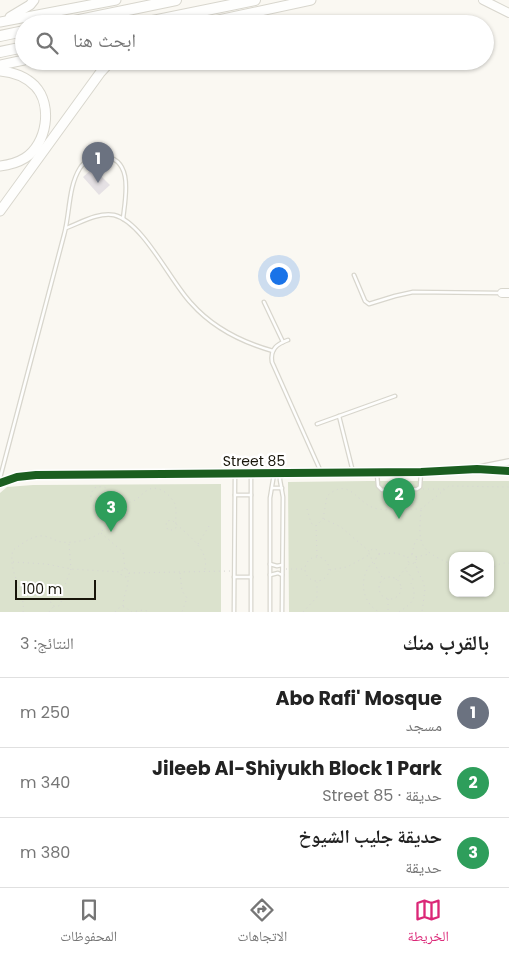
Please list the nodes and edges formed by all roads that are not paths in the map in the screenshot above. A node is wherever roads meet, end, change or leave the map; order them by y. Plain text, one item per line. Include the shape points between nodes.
1 (34, 0) edge
2 (116, 0) edge
3 (175, 0) edge
4 (255, 0) edge
5 (311, 0) edge
6 (483, 0) edge
7 (509, 13) edge
8 (15, 15) edge
9 (16, 15) edge
10 (37, 15) edge
11 (103, 15) edge
12 (182, 15) edge
13 (241, 15) edge
14 (15, 19) edge
15 (0, 22) edge
16 (15, 33) edge
17 (0, 36) edge
18 (15, 49) edge
19 (0, 52) edge
20 (15, 62) edge
21 (0, 65) edge
22 (103, 70) edge
23 (0, 71) edge
24 (0, 166) edge
25 (0, 211) edge
26 (123, 220) junction
27 (66, 228) junction
28 (354, 274) dead end
29 (507, 293) edge
30 (264, 302) dead end
31 (288, 340) dead end
32 (283, 342) junction
33 (273, 351) junction
34 (394, 396) dead end
35 (339, 416) junction
36 (317, 424) dead end
37 (509, 462) edge
38 (478, 469) junction
39 (509, 471) edge
40 (421, 472) junction
41 (353, 473) junction
42 (377, 473) junction
43 (235, 474) junction
44 (251, 474) junction
45 (277, 474) junction
46 (321, 474) junction
47 (0, 478) edge
48 (0, 483) edge
49 (272, 488) junction
50 (282, 488) junction
51 (235, 495) junction
52 (251, 495) junction
53 (270, 564) junction
54 (282, 565) junction
55 (270, 575) junction
56 (282, 575) junction
57 (234, 577) junction
58 (251, 577) junction
59 (234, 612) edge
60 (251, 612) edge
61 (270, 612) edge
62 (282, 612) edge

1 - 9 main road
2 - 10 main road
3 - 11 highway
4 - 12 highway
5 - 13 main road
6 - 7 main road
8 - 15 main road
14 - 15 main road
16 - 17 highway
18 - 19 highway
20 - 21 main road
22 - 25 main road
23 - 24 main road via 18,74 28,80 42,97 45,110 44,132 35,148 15,164
26 - 27 lane via 104,215
26 - 27 lane via 125,174 114,160 102,156 84,163 77,175
26 - 33 lane via 142,235 179,290 206,318 237,338
27 - 47 lane
28 - 29 lane via 369,304 413,292
30 - 32 lane
31 - 32 lane
32 - 33 lane
33 - 46 lane via 272,362
34 - 35 lane
35 - 36 lane
35 - 41 lane
37 - 38 street, Street 85
38 - 39 street, Street 85
38 - 40 street, Street 85
40 - 42 street, Street 85
40 - 42 lane via 419,488 382,490 378,486
41 - 42 street, Street 85
41 - 46 street, Street 85
43 - 44 street, Street 85
43 - 48 street, Street 85 via 36,475
43 - 51 lane
44 - 45 street, Street 85
44 - 52 lane
45 - 46 street, Street 85
45 - 49 lane
45 - 50 lane
49 - 50 lane
49 - 53 lane
50 - 54 lane
51 - 52 lane
51 - 57 lane
52 - 58 lane
53 - 54 lane
53 - 55 lane
54 - 56 lane
55 - 56 lane
55 - 61 lane
56 - 62 lane
57 - 58 lane
57 - 59 lane
58 - 60 lane

